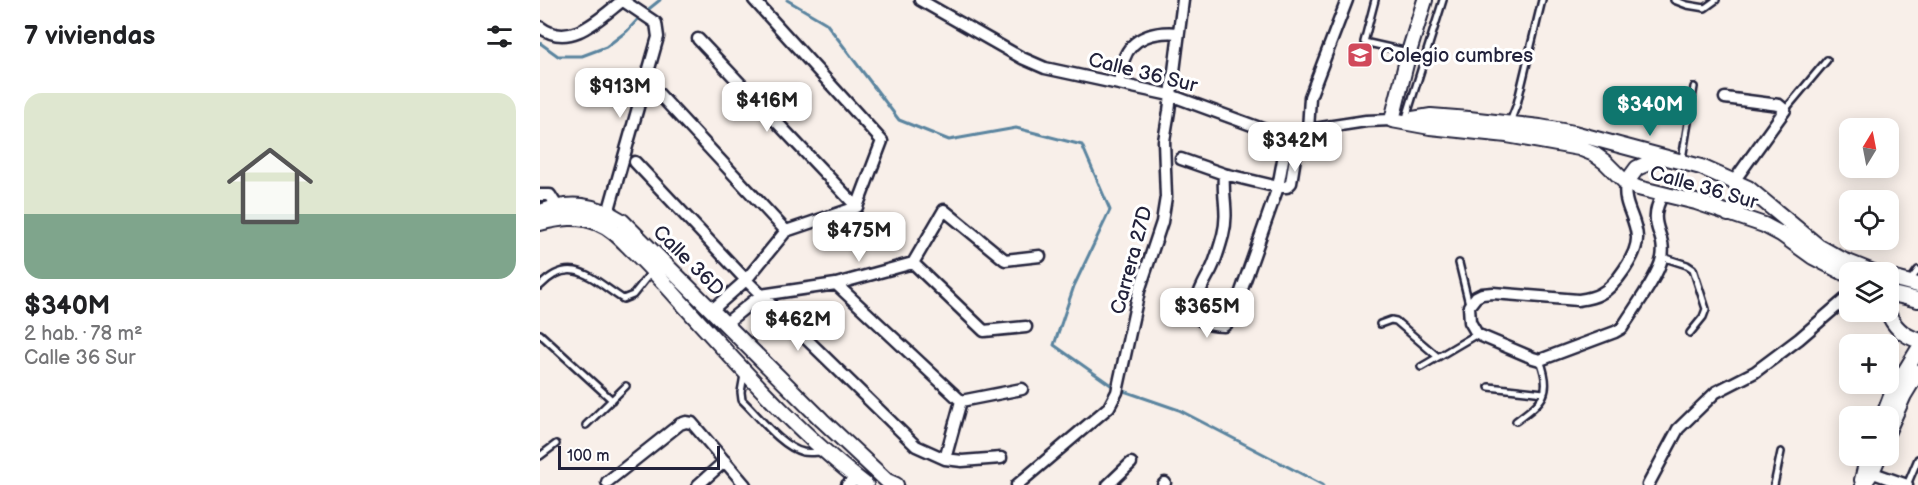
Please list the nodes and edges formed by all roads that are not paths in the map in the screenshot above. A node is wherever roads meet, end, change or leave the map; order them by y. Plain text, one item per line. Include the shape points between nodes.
1 (754, 0) edge
2 (920, 0) edge
3 (1183, 0) edge
4 (1347, 0) edge
5 (1375, 0) edge
6 (1425, 0) edge
7 (1443, 0) edge
8 (1542, 0) edge
9 (1674, 0) edge
10 (1716, 0) edge
11 (624, 1) edge
12 (540, 27) edge
13 (1178, 33) junction
14 (698, 39) dead end
15 (1409, 52) junction
16 (1827, 60) dead end
17 (1119, 83) junction
18 (1695, 87) dead end
19 (658, 93) dead end
20 (1170, 95) junction
21 (1725, 98) dead end
22 (1785, 110) junction
23 (1398, 120) junction
24 (1510, 122) junction
25 (1298, 132) junction
26 (1664, 157) junction
27 (1181, 159) dead end
28 (1681, 161) junction
29 (634, 162) dead end
30 (1224, 174) junction
31 (1734, 181) junction
32 (1626, 183) junction
33 (1278, 187) junction
34 (1664, 194) junction
35 (540, 195) edge
36 (557, 206) junction
37 (857, 207) junction
38 (540, 212) edge
39 (608, 213) junction
40 (1728, 214) junction
41 (540, 223) edge
42 (786, 231) junction
43 (1040, 256) dead end
44 (1662, 257) junction
45 (1848, 262) edge
46 (913, 263) junction
47 (1459, 263) dead end
48 (653, 270) junction
49 (1839, 270) edge
50 (1918, 270) edge
51 (746, 280) junction
52 (836, 284) junction
53 (1913, 284) edge
54 (540, 286) edge
55 (1899, 295) edge
56 (761, 296) junction
57 (1918, 300) edge
58 (1839, 304) edge
59 (1469, 306) junction
60 (712, 310) junction
61 (1894, 322) edge
62 (1380, 324) dead end
63 (728, 326) junction
64 (1026, 327) dead end
65 (1477, 333) junction
66 (1690, 333) dead end
67 (540, 334) edge
68 (1918, 340) edge
69 (1918, 350) edge
70 (1438, 357) junction
71 (1540, 360) junction
72 (1421, 367) dead end
73 (745, 371) junction
74 (1918, 372) edge
75 (626, 387) dead end
76 (1489, 387) dead end
77 (1022, 389) dead end
78 (1544, 393) junction
79 (612, 400) junction
80 (961, 401) junction
81 (1887, 406) edge
82 (1899, 406) edge
83 (1516, 421) dead end
84 (586, 425) dead end
85 (556, 444) dead end
86 (824, 452) junction
87 (1781, 452) dead end
88 (540, 456) edge
89 (1001, 458) dead end
90 (945, 459) junction
91 (1918, 459) edge
92 (725, 461) junction
93 (1131, 463) dead end
94 (1868, 466) edge
95 (1029, 481) edge
96 (607, 482) dead end
97 (857, 483) edge
98 (698, 485) edge
99 (745, 485) edge
100 (896, 485) edge
101 (1017, 485) edge
102 (1108, 485) edge
103 (1648, 485) edge
104 (1774, 485) edge
105 (1862, 485) edge
106 (1907, 485) edge

1 - 37 street via 882,141
2 - 17 street, Calle 36 Sur via 1045,68
3 - 13 street, Carrera 27D
4 - 25 street
5 - 15 lane via 1364,42
6 - 15 street
7 - 23 lane
8 - 24 lane
9 - 10 lane via 1705,8
11 - 12 street via 573,34 559,35
11 - 39 street via 656,23 658,37
13 - 17 street via 1161,32 1139,40 1124,58
13 - 20 street, Carrera 27D
14 - 37 street
15 - 23 street
16 - 22 lane
17 - 20 street, Calle 36 Sur
18 - 28 lane
19 - 42 street
20 - 25 street, Calle 36 Sur via 1249,125
20 - 95 street, Carrera 27D via 1164,141 1166,197 1162,222 1139,291 1115,399
21 - 22 street via 1779,105
22 - 31 street
23 - 24 street, Calle 36 Sur via 1431,116
23 - 25 street, Calle 36 Sur
23 - 32 street, Calle 36 Sur via 1579,148 1605,162
24 - 26 street, Calle 36 Sur via 1574,133
25 - 33 street
26 - 28 street, Calle 36 Sur
26 - 32 street via 1637,168
27 - 30 street
28 - 31 street, Calle 36 Sur
29 - 51 street
30 - 33 street
30 - 33 street via 1224,234 1195,307 1197,316 1213,326 1224,326 1231,320
31 - 40 street via 1740,204
31 - 45 street, Calle 36 Sur via 1761,198 1818,246
32 - 34 street, Calle 36 Sur
32 - 59 street via 1624,198 1637,237 1635,250 1602,294 1578,300 1487,293 1476,297
34 - 40 street, Calle 36 Sur
34 - 44 street via 1655,220
35 - 36 street via 550,195
36 - 38 street, Calle 36D
36 - 39 street, Calle 36D via 589,207
37 - 42 street
39 - 60 street, Calle 36D via 622,221
40 - 49 street, Calle 36 Sur via 1764,225
41 - 48 street, Calle 36D via 571,217 599,223 614,232
42 - 51 street
43 - 46 street via 1005,260 944,210
44 - 66 lane via 1693,269 1706,309
44 - 71 street via 1622,328
46 - 52 street
46 - 64 street via 984,331
47 - 59 lane
48 - 54 lane via 633,295 623,299 580,271 560,270
48 - 73 street, Calle 36D
50 - 53 lane
51 - 56 street
51 - 60 street
52 - 56 street
52 - 80 street
55 - 57 street
56 - 63 street
56 - 90 street via 916,446
58 - 103 street via 1755,372 1716,392 1678,429
59 - 65 street via 1470,322
60 - 63 street, Calle 36D
61 - 68 street via 1899,330
62 - 70 lane via 1396,321
63 - 100 street, Calle 36D via 822,420
65 - 70 lane
65 - 71 street
67 - 79 lane
69 - 81 street
70 - 72 lane
71 - 78 lane via 1547,376
73 - 86 street, Calle 36D
73 - 86 lane via 742,400 790,447
74 - 82 street
75 - 79 lane
76 - 78 lane
77 - 80 street
78 - 83 lane via 1538,404
79 - 84 lane
80 - 90 street
85 - 88 lane
86 - 97 street, Calle 36D
87 - 104 lane
89 - 90 street
91 - 106 lane
92 - 96 street via 692,423 686,422
92 - 98 street
92 - 99 street
93 - 102 street
94 - 105 street
94 - 106 street
95 - 101 street, Carrera 27D

